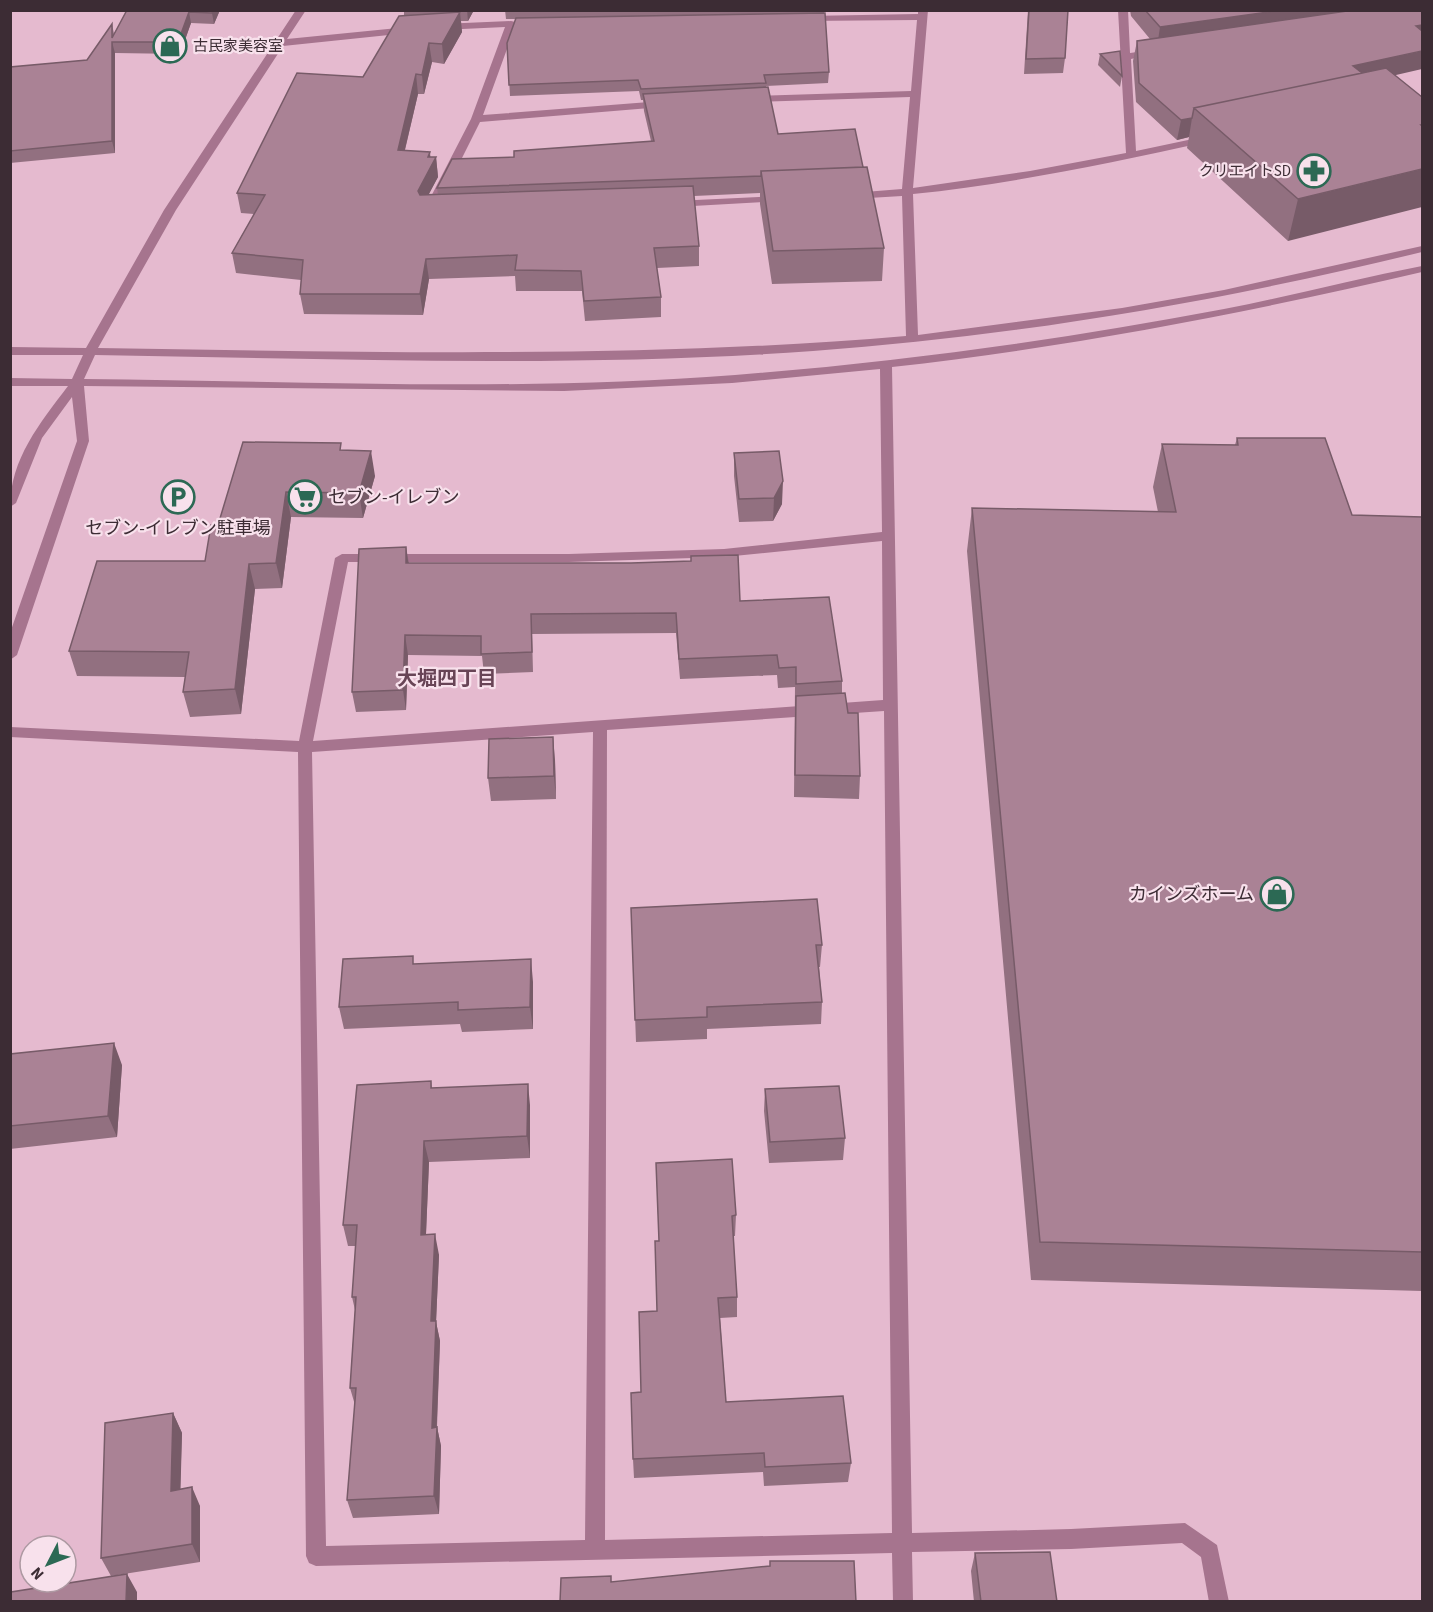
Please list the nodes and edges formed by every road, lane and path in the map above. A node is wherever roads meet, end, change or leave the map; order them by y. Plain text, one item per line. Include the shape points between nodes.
1 (301, 10) edge
2 (1123, 10) edge
3 (923, 14) edge
4 (794, 19) edge
5 (535, 23) edge
6 (511, 24) junction
7 (416, 28) edge
8 (428, 28) edge
9 (280, 43) junction
10 (1160, 52) edge
11 (1125, 57) junction
12 (916, 94) junction
13 (734, 100) edge
14 (676, 103) edge
15 (476, 118) junction
16 (1222, 136) edge
17 (1131, 155) junction
18 (907, 193) junction
19 (837, 196) edge
20 (790, 198) edge
21 (662, 204) edge
22 (440, 212) edge
23 (1422, 249) edge
24 (1422, 269) edge
25 (912, 337) junction
26 (10, 351) edge
27 (90, 352) junction
28 (886, 363) junction
29 (10, 382) edge
30 (77, 382) junction
31 (10, 503) edge
32 (888, 536) junction
33 (10, 655) edge
34 (890, 705) junction
35 (600, 725) junction
36 (10, 732) edge
37 (305, 747) junction
38 (902, 1541) junction
39 (596, 1548) junction
40 (903, 1602) edge
41 (1220, 1602) edge

1 - 9 street
2 - 11 street
3 - 4 street
3 - 12 street
5 - 6 street
6 - 8 street
6 - 15 street
7 - 9 street
9 - 27 street via 170,210
10 - 11 street
11 - 17 street
12 - 13 street
12 - 18 street
14 - 15 street
15 - 22 street via 428,212
16 - 17 street
17 - 18 street
18 - 19 street
18 - 25 street
20 - 21 street
23 - 25 street via 1334,272 1140,308
24 - 28 street via 1295,300 1140,328
25 - 27 street via 611,356
26 - 27 street
27 - 30 street
28 - 30 street via 632,385
28 - 32 street
29 - 30 street
30 - 31 street via 36,437
30 - 33 street via 83,441
32 - 34 street
32 - 37 street via 724,553 342,558
34 - 35 street
34 - 38 street
35 - 37 street
35 - 39 street
36 - 37 street
37 - 39 street via 316,1556
38 - 39 street
38 - 40 street
38 - 41 street via 1185,1533 1210,1552

